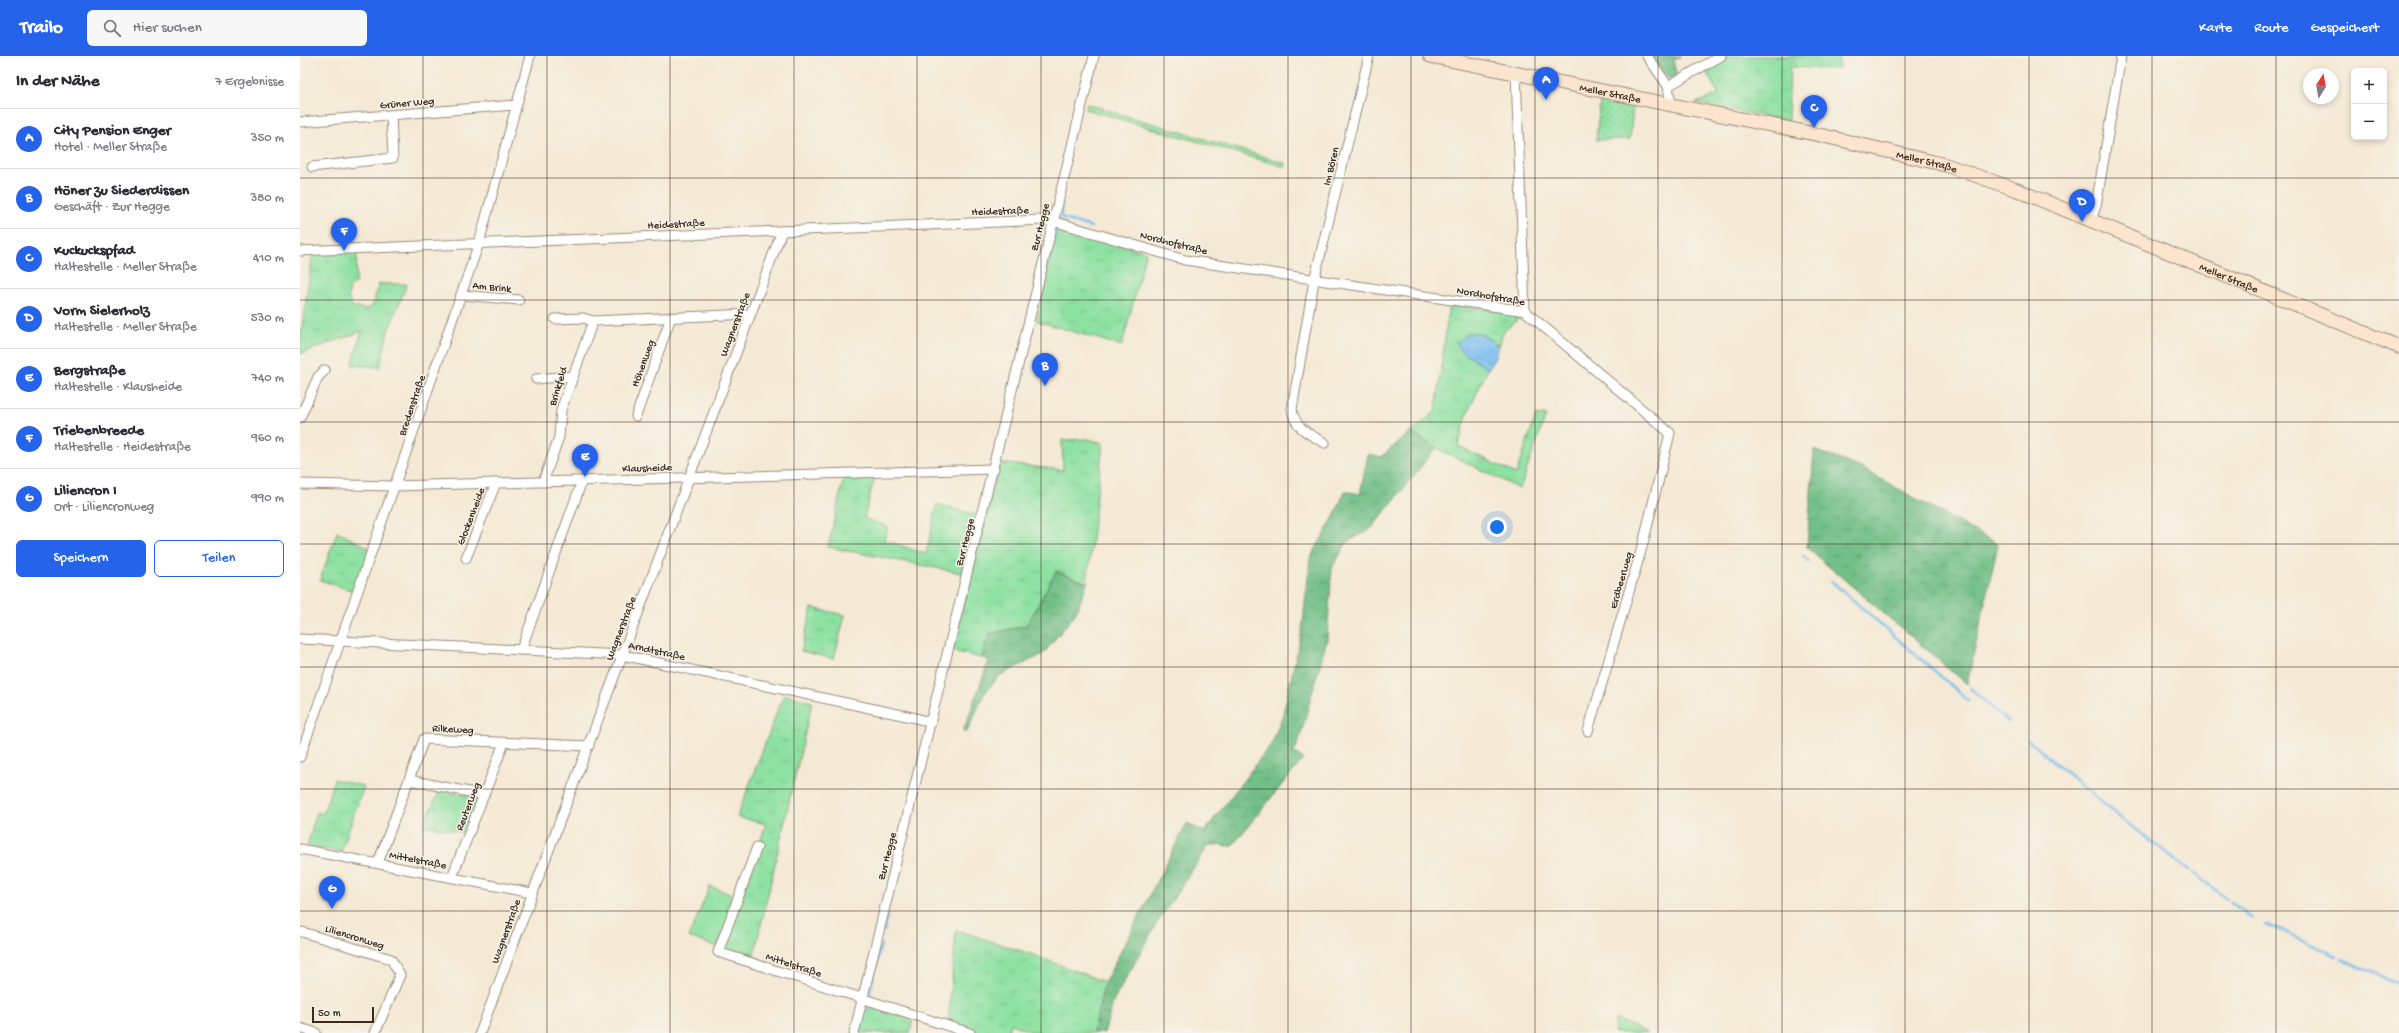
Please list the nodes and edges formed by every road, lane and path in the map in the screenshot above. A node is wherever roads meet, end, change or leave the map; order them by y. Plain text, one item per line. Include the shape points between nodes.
1 (530, 56) edge
2 (1094, 56) edge
3 (1369, 56) edge
4 (1430, 56) edge
5 (1647, 56) edge
6 (1721, 56) edge
7 (2121, 56) edge
8 (1516, 73) junction
9 (1668, 86) junction
10 (516, 105) junction
11 (1671, 105) junction
12 (391, 115) junction
13 (300, 122) edge
14 (312, 167) dead end
15 (2091, 220) junction
16 (1053, 221) junction
17 (782, 231) junction
18 (479, 243) junction
19 (300, 251) edge
20 (1314, 281) junction
21 (462, 295) junction
22 (519, 300) dead end
23 (1525, 311) junction
24 (750, 314) junction
25 (671, 317) junction
26 (555, 319) dead end
27 (593, 321) junction
28 (2399, 347) edge
29 (325, 370) dead end
30 (572, 376) junction
31 (536, 379) dead end
32 (636, 416) dead end
33 (300, 418) edge
34 (1670, 433) joint
35 (1325, 443) dead end
36 (994, 469) junction
37 (689, 477) junction
38 (582, 481) junction
39 (543, 482) junction
40 (300, 484) edge
41 (496, 484) junction
42 (395, 486) junction
43 (466, 558) dead end
44 (300, 639) edge
45 (340, 641) junction
46 (521, 650) junction
47 (622, 655) junction
48 (931, 723) junction
49 (1588, 731) dead end
50 (504, 743) junction
51 (589, 746) junction
52 (300, 757) edge
53 (409, 780) junction
54 (484, 795) junction
55 (757, 847) dead end
56 (300, 849) edge
57 (378, 863) junction
58 (452, 878) junction
59 (532, 893) junction
60 (302, 932) dead end
61 (863, 998) junction
62 (300, 1028) edge
63 (316, 1033) edge
64 (375, 1033) edge
65 (480, 1033) edge
66 (854, 1033) edge
67 (970, 1033) edge

1 - 10 street, Bredenstraße
2 - 16 street, Zur Hegge
3 - 20 street, Im Bören
4 - 8 main road, Meller Straße
5 - 9 street
6 - 9 street
7 - 15 street via 2096,206
8 - 11 main road, Meller Straße
8 - 23 street
9 - 11 street
10 - 12 street, Grüner Weg
10 - 18 street, Bredenstraße
11 - 15 main road, Meller Straße via 1921,158 2011,187
12 - 13 street, Grüner Weg
12 - 14 street via 393,158
15 - 28 main road, Meller Straße
16 - 17 street, Heidestraße
16 - 20 street, Nordhofstraße via 1185,260
16 - 36 street, Zur Hegge
17 - 18 street, Heidestraße
17 - 24 street, Wagnerstraße
18 - 19 street, Heidestraße
18 - 21 street, Bredenstraße
20 - 23 street, Nordhofstraße
20 - 35 street via 1292,409 1293,417 1301,429
21 - 22 street, Am Brink
21 - 42 street, Bredenstraße
23 - 34 street, Nordhofstraße
24 - 25 street
24 - 37 street, Wagnerstraße
25 - 27 street
25 - 32 street, Höhenweg
26 - 27 street via 584,318
27 - 30 street, Brinkfeld
29 - 33 street via 318,377
30 - 31 street
30 - 39 street, Brinkfeld via 561,410 559,437
34 - 49 street, Erdbeerweg via 1643,544
36 - 37 street, Klausheide
36 - 48 street, Zur Hegge
37 - 38 street, Klausheide
37 - 47 street, Wagnerstraße
38 - 39 street, Klausheide
38 - 46 street
39 - 41 street, Klausheide
40 - 42 street, Klausheide
41 - 42 street, Klausheide
41 - 43 street, Glockenheide
42 - 45 street, Bredenstraße
44 - 45 street, Arndtstraße
45 - 46 street, Arndtstraße
45 - 52 street, Bredenstraße
46 - 47 street, Arndtstraße
47 - 48 street, Arndtstraße
47 - 51 street, Wagnerstraße
48 - 61 street, Zur Hegge
50 - 51 street, Rilkeweg
50 - 53 street, Rilkeweg via 424,739
50 - 54 street, Reuterweg
51 - 59 street, Wagnerstraße
53 - 54 street
53 - 57 street, Rilkeweg
54 - 58 street, Reuterweg
55 - 61 street, Mittelstraße via 718,952
56 - 57 street, Mittelstraße
57 - 58 street, Mittelstraße
58 - 59 street, Mittelstraße
59 - 65 street, Wagnerstraße
60 - 64 street, Liliencronweg via 391,959 400,975
61 - 66 street, Zur Hegge
61 - 67 street, Mittelstraße
62 - 63 street

